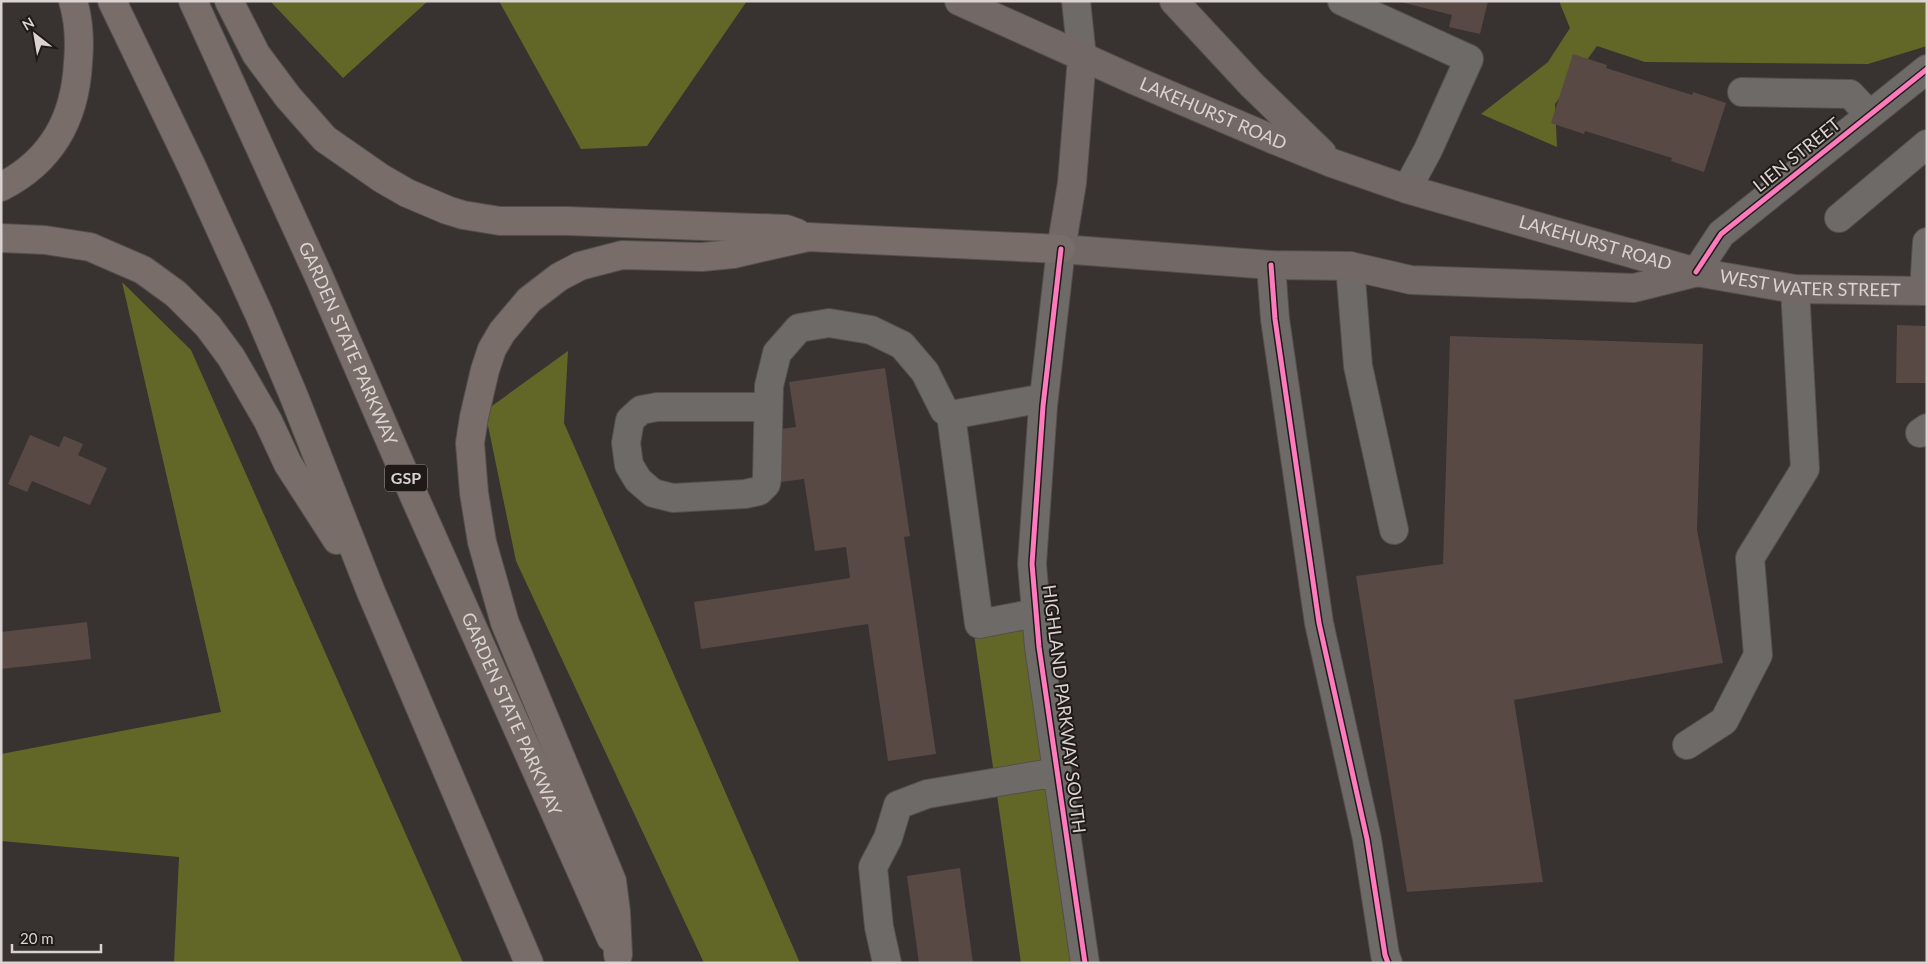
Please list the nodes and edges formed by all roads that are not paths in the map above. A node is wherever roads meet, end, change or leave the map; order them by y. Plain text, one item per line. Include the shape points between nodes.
1 (73, 1) edge
2 (112, 1) edge
3 (193, 1) edge
4 (228, 1) edge
5 (959, 1) edge
6 (1076, 1) edge
7 (1174, 1) edge
8 (1342, 1) edge
9 (1082, 57) junction
10 (1927, 69) edge
11 (1742, 92) dead end
12 (1869, 114) junction
13 (1927, 144) edge
14 (1332, 163) junction
15 (1, 187) edge
16 (1406, 189) junction
17 (1839, 218) dead end
18 (808, 237) junction
19 (1, 238) edge
20 (1927, 242) edge
21 (1061, 249) junction
22 (1271, 265) junction
23 (1350, 266) junction
24 (1696, 272) junction
25 (1796, 289) junction
26 (1926, 291) edge
27 (1044, 398) junction
28 (768, 407) junction
29 (952, 415) junction
30 (1394, 530) dead end
31 (371, 592) junction
32 (1036, 613) junction
33 (1687, 745) dead end
34 (1057, 772) junction
35 (620, 959) edge
36 (529, 963) edge
37 (887, 963) edge
38 (1085, 963) edge
39 (1388, 963) edge

1 - 15 highway via 79,52 77,83 68,116 53,145 42,158 17,179
2 - 31 highway via 259,314
3 - 35 highway, GARDEN STATE PARKWAY / GSP via 316,270
4 - 18 highway via 262,62 325,139 381,178 446,210 500,221 786,229
5 - 9 main road, LAKEHURST ROAD
6 - 9 street
7 - 14 main road via 1252,85
8 - 16 street via 1469,59 1428,150
9 - 14 main road, LAKEHURST ROAD
9 - 21 main road via 1072,183
10 - 12 street, LIEN STREET
11 - 12 street via 1850,94
12 - 24 street, LIEN STREET via 1721,234
13 - 17 street
14 - 16 main road, LAKEHURST ROAD
16 - 24 main road, LAKEHURST ROAD
18 - 21 highway
18 - 35 highway via 733,254 702,257 622,255 580,266 544,287 519,310 497,340 485,370 470,443 482,542 505,623 612,881
19 - 31 highway via 90,247 142,270 193,310 231,357 268,421 288,464
20 - 26 street
21 - 22 main road, LAKEHURST ROAD
21 - 27 street, HIGHLAND PARKWAY SOUTH
22 - 23 main road, LAKEHURST ROAD
22 - 39 street via 1275,319 1319,623 1368,839
23 - 24 main road, LAKEHURST ROAD via 1411,280 1634,288
23 - 30 street via 1358,366
24 - 25 main road, WEST WATER STREET
25 - 26 main road, WEST WATER STREET
25 - 33 street via 1805,469 1750,558 1758,655 1724,721
27 - 29 street
27 - 32 street, HIGHLAND PARKWAY SOUTH via 1032,564
28 - 28 street via 767,478 759,491 672,498 653,493 638,480 629,465 626,443 630,420 641,410 657,407
28 - 29 street via 768,386 777,353 799,328 829,323 871,330 902,345 925,372 944,410
29 - 32 street via 979,624
31 - 36 highway
32 - 34 street, HIGHLAND PARKWAY SOUTH
34 - 37 street via 927,794 898,805 888,838 873,867 879,927
34 - 38 street, HIGHLAND PARKWAY SOUTH

